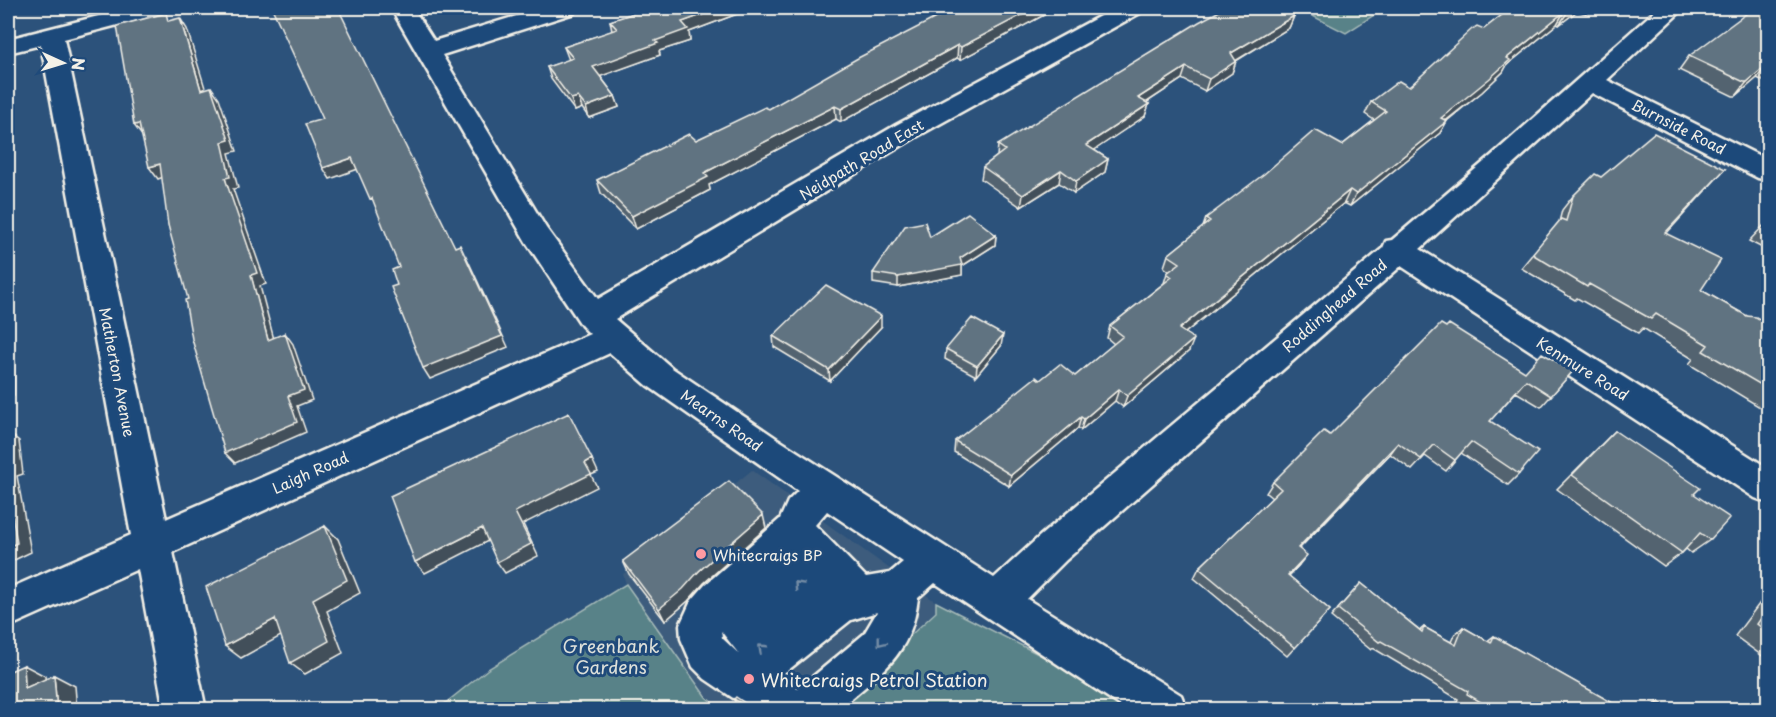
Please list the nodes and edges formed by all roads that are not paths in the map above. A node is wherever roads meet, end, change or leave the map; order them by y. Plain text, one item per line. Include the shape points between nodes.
1 (156, 8) edge
2 (402, 8) edge
3 (566, 8) edge
4 (1132, 8) edge
5 (1671, 8) edge
6 (51, 35) junction
7 (8, 46) edge
8 (428, 51) junction
9 (1590, 82) junction
10 (1768, 171) edge
11 (1397, 249) junction
12 (604, 327) junction
13 (1768, 487) edge
14 (824, 489) junction
15 (152, 543) junction
16 (933, 560) junction
17 (756, 564) junction
18 (900, 589) junction
19 (997, 602) junction
20 (8, 608) edge
21 (828, 617) junction
22 (185, 710) edge
23 (794, 710) edge
24 (805, 710) edge
25 (1166, 710) edge

1 - 6 street
2 - 8 street, Mearns Road
3 - 8 street
4 - 12 street, Neidpath Road East via 906,131
5 - 9 street, Roddinghead Road
6 - 7 street
6 - 15 street, Matherton Avenue
8 - 12 street, Mearns Road via 536,235
9 - 10 street, Burnside Road
9 - 11 street, Roddinghead Road
11 - 13 street, Kenmure Road
11 - 19 street, Roddinghead Road via 1053,548
12 - 14 street, Mearns Road via 660,377
12 - 15 street, Laigh Road
14 - 16 street, Mearns Road
14 - 17 street
15 - 20 street, Laigh Road
15 - 22 street, Matherton Avenue
16 - 18 street
16 - 19 street, Mearns Road
21 -> 17 street
21 -> 17 street
17 - 23 street via 700,623 701,637 713,660
18 - 21 street
18 -> 24 street via 895,623 878,648
19 - 25 street, Mearns Road

